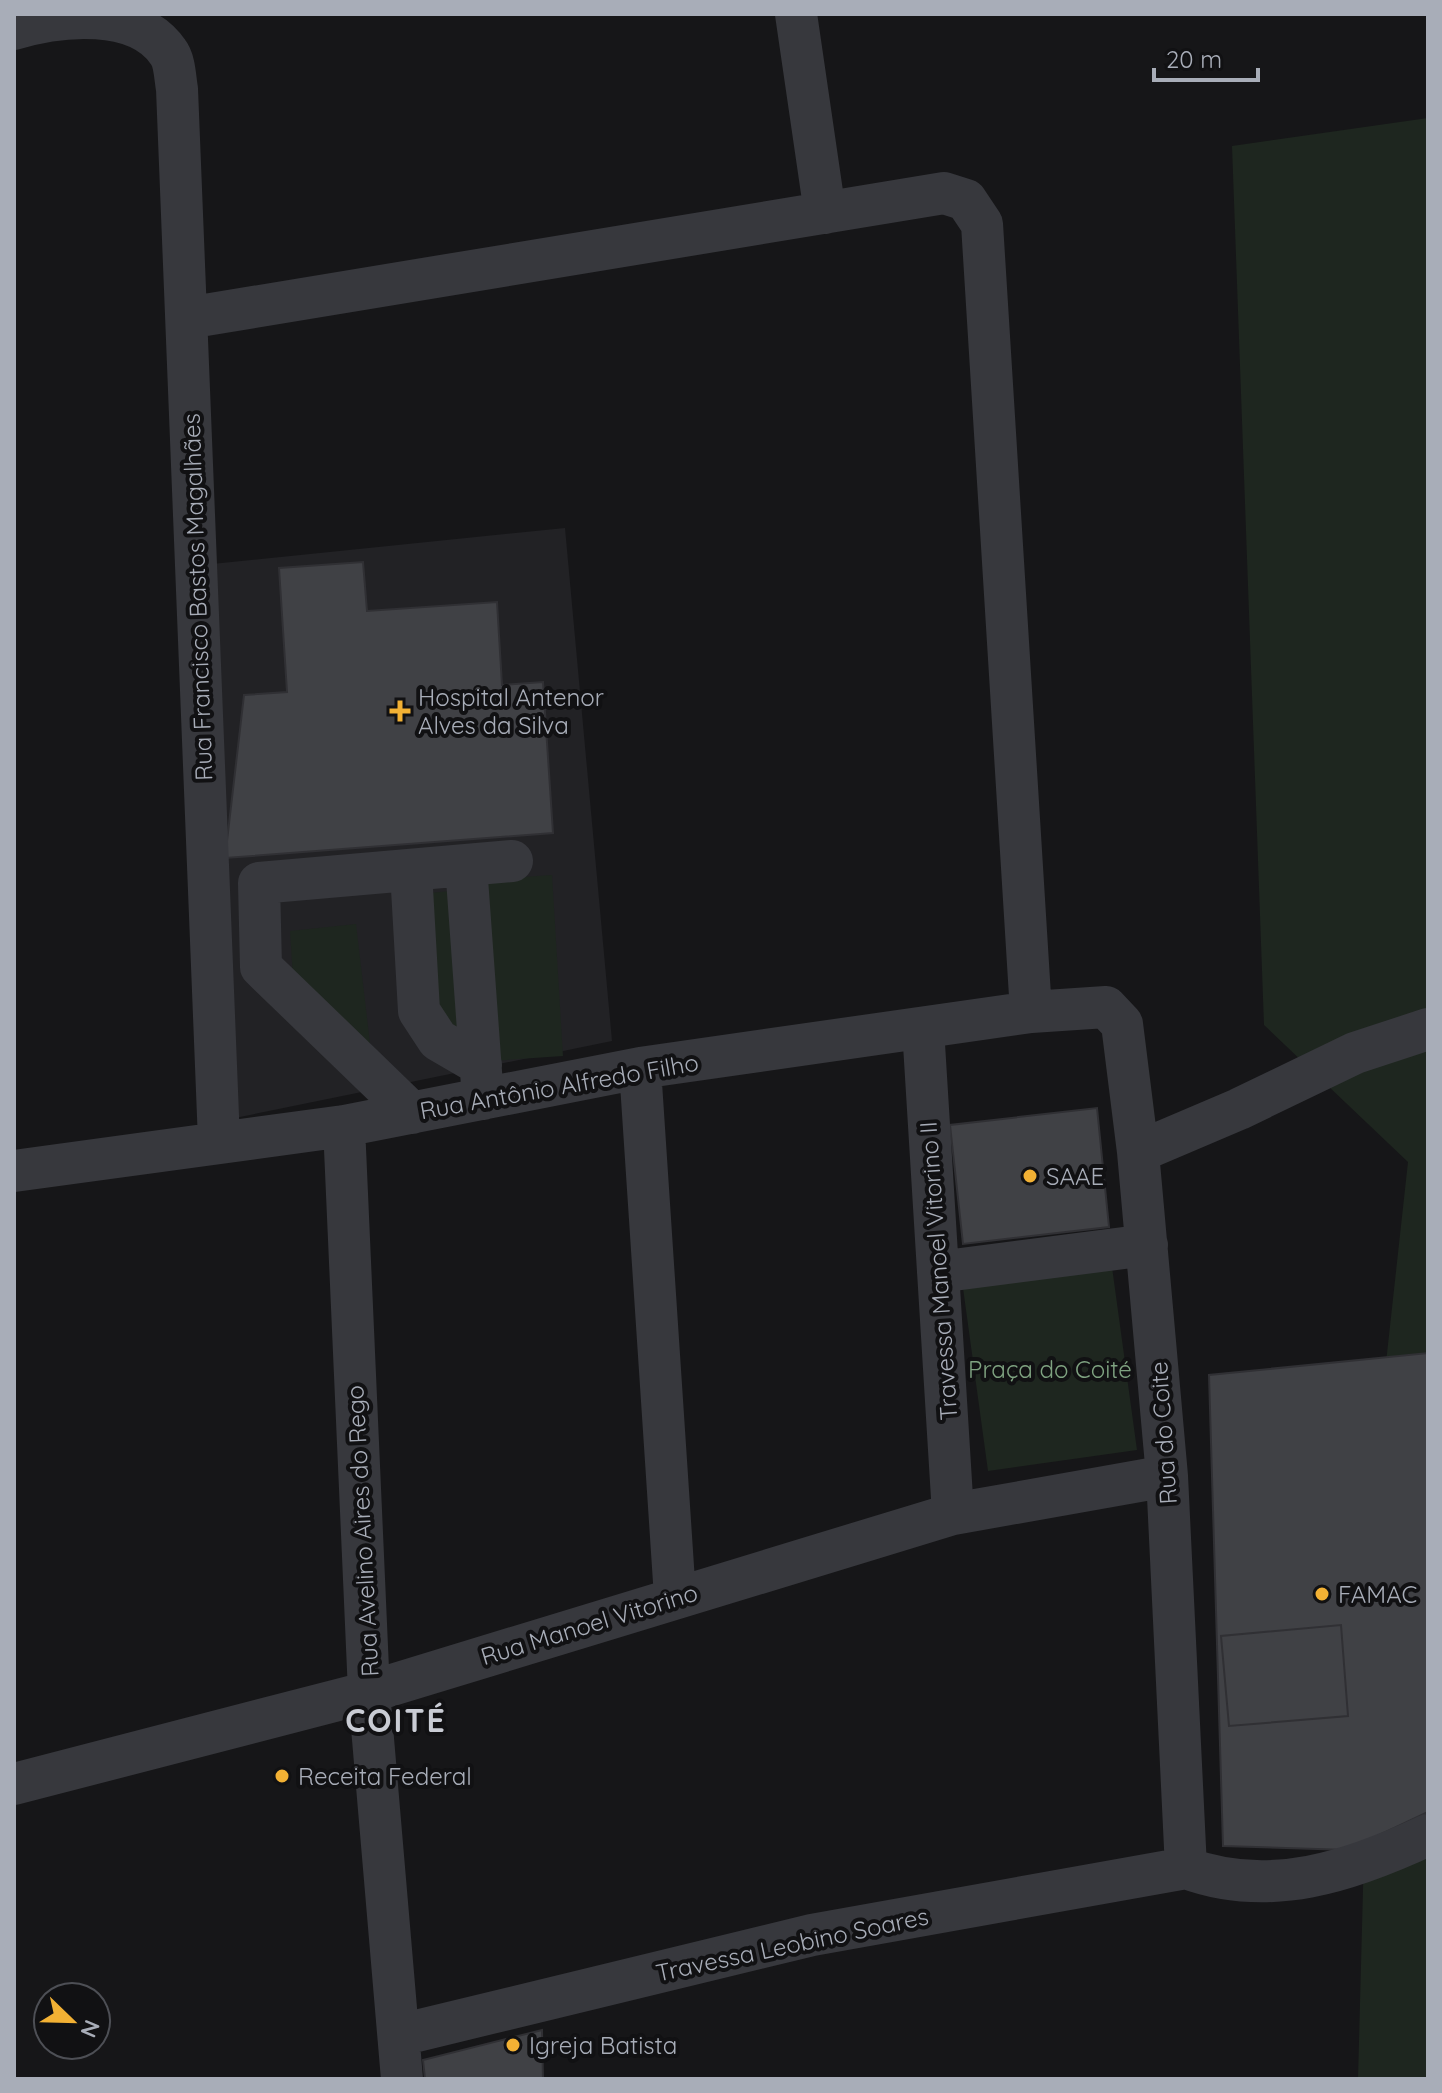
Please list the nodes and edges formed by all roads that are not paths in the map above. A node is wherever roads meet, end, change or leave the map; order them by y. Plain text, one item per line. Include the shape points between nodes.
1 (796, 14) edge
2 (14, 29) edge
3 (825, 213) junction
4 (187, 318) junction
5 (512, 861) dead end
6 (466, 865) junction
7 (411, 871) junction
8 (1106, 1007) joint
9 (1031, 1012) junction
10 (923, 1028) junction
11 (1428, 1029) edge
12 (640, 1068) junction
13 (482, 1082) junction
14 (412, 1113) junction
15 (344, 1126) junction
16 (219, 1141) junction
17 (1138, 1152) junction
18 (14, 1171) edge
19 (1147, 1245) junction
20 (938, 1272) junction
21 (1167, 1476) junction
22 (953, 1514) junction
23 (675, 1597) junction
24 (369, 1692) junction
25 (14, 1784) edge
26 (1428, 1835) edge
27 (1186, 1868) junction
28 (400, 2035) junction
29 (402, 2079) edge

1 - 3 street
2 - 4 street, Rua Francisco Bastos Magalhães via 62,19 119,21 151,35 170,54 177,89
3 - 4 street
3 - 9 street via 944,193 966,200 982,224
4 - 16 street, Rua Francisco Bastos Magalhães
5 - 6 street
6 - 7 street
6 - 13 street
7 - 13 street via 419,1011 438,1040
7 - 14 street via 259,883 261,967
8 - 9 street, Rua Antônio Alfredo Filho
8 - 17 street, Rua do Coite via 1122,1024
9 - 10 street, Rua Antônio Alfredo Filho
10 - 12 street, Rua Antônio Alfredo Filho
10 - 20 street, Travessa Manoel Vitorino II
11 - 17 street via 1355,1053
12 - 13 street, Rua Antônio Alfredo Filho
12 - 23 street
13 - 14 street, Rua Antônio Alfredo Filho
14 - 15 street, Rua Antônio Alfredo Filho
15 - 16 street, Rua Antônio Alfredo Filho
15 - 24 street, Rua Avelino Aires do Rego
16 - 18 street, Rua Antônio Alfredo Filho
17 - 19 street, Rua do Coite
19 - 20 street
19 - 21 street, Rua do Coite
20 - 22 street, Travessa Manoel Vitorino II
21 - 22 street, Rua Manoel Vitorino
21 - 27 street, Rua do Coite
22 - 23 street, Rua Manoel Vitorino
23 - 24 street, Rua Manoel Vitorino
24 - 25 street, Rua Manoel Vitorino
24 - 28 street, Rua Avelino Aires do Rego
26 - 27 street via 1315,1878 1208,1877
27 - 28 street, Travessa Leobino Soares via 812,1935
28 - 29 street, Rua Avelino Aires do Rego

